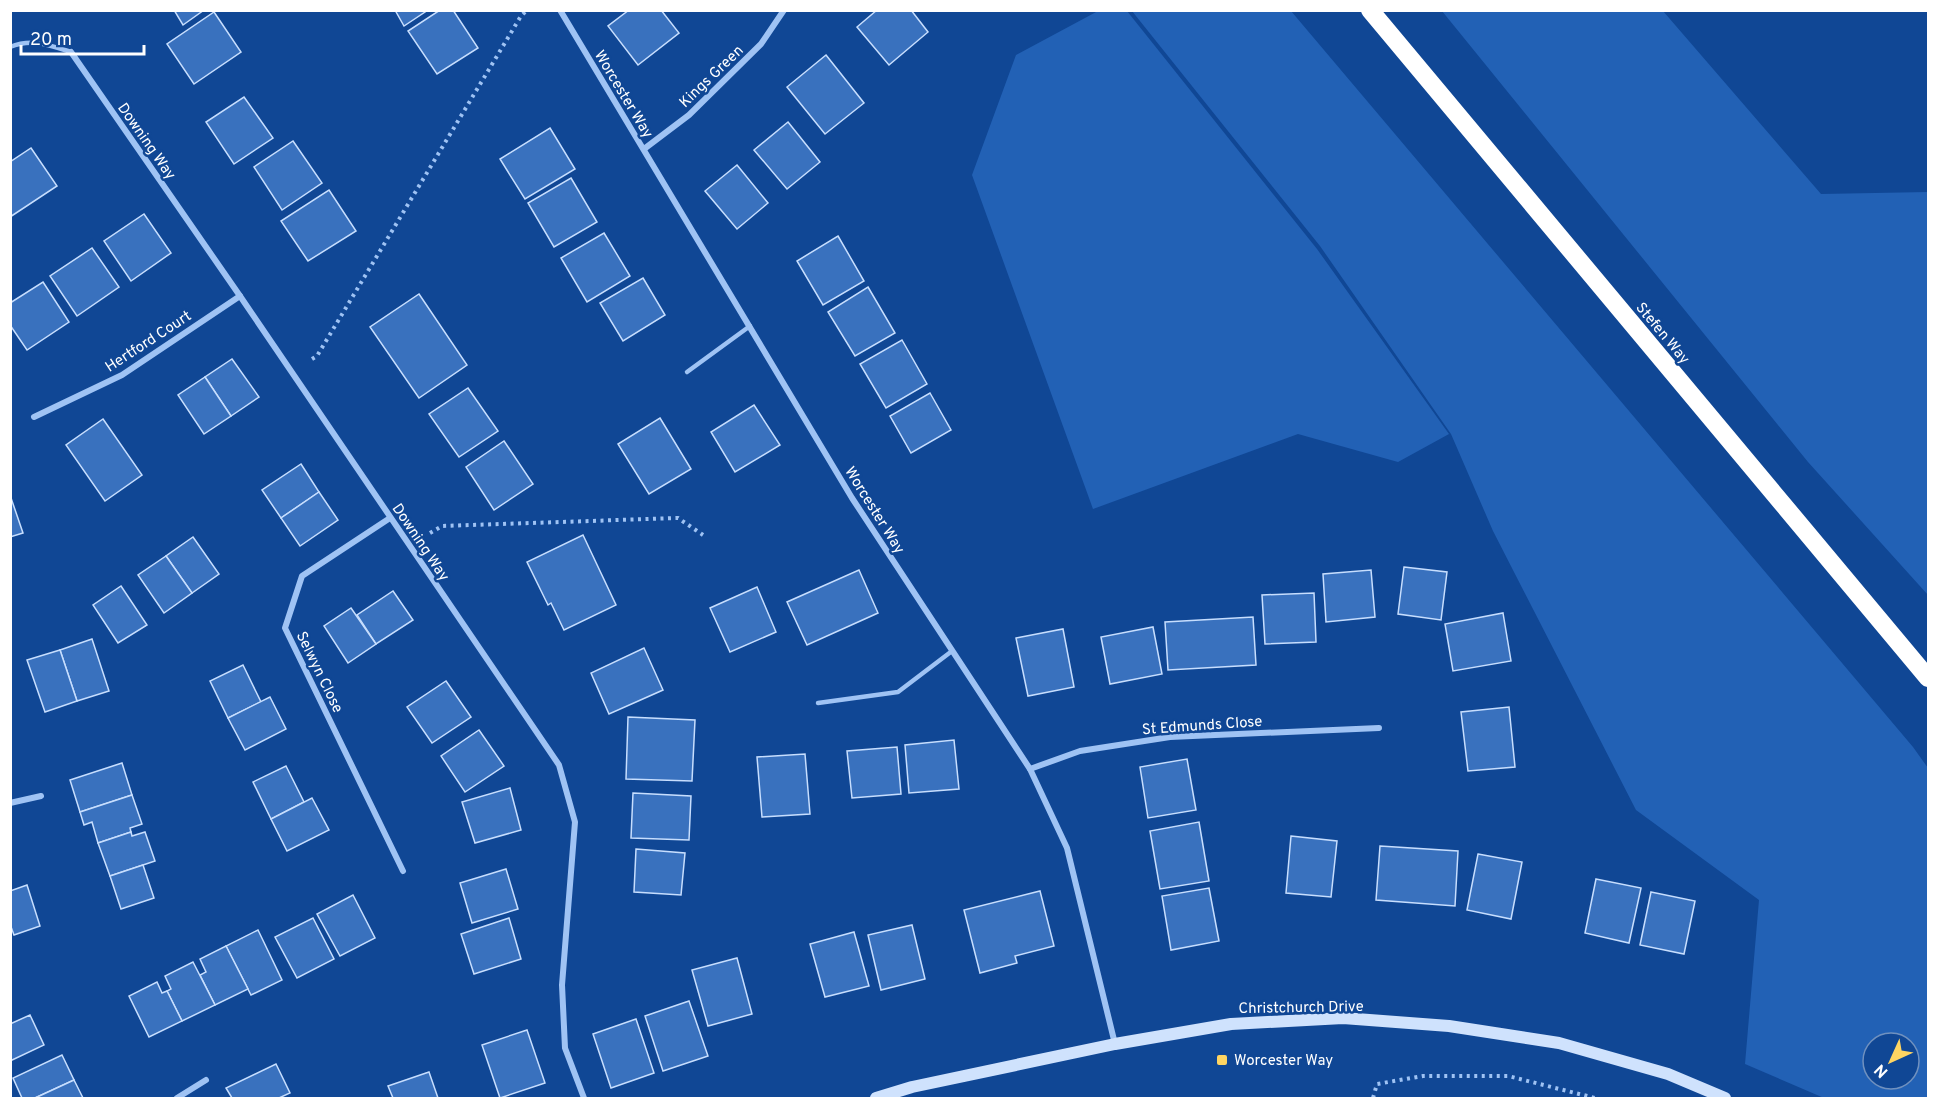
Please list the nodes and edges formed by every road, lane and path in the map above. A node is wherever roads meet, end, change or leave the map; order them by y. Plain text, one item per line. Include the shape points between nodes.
1 (527, 10) edge
2 (560, 10) edge
3 (784, 10) edge
4 (1370, 10) edge
5 (10, 47) edge
6 (70, 52) joint
7 (644, 149) junction
8 (240, 296) junction
9 (750, 326) junction
10 (687, 372) dead end
11 (292, 373) junction
12 (34, 417) dead end
13 (390, 518) junction
14 (703, 535) dead end
15 (410, 547) junction
16 (952, 651) junction
17 (1929, 678) edge
18 (818, 703) dead end
19 (1379, 728) dead end
20 (1030, 770) junction
21 (42, 796) dead end
22 (10, 804) edge
23 (403, 871) dead end
24 (1114, 1044) junction
25 (206, 1080) dead end
26 (177, 1098) edge
27 (584, 1098) edge
28 (876, 1098) edge
29 (1373, 1098) edge
30 (1595, 1098) edge
31 (1725, 1098) edge

1 - 11 path via 317,356
2 - 7 street, Worcester Way
3 - 7 street, Kings Green via 761,44 689,115
4 - 17 highway, Stefen Way
5 - 6 lane via 40,42
6 - 8 street, Downing Way
7 - 9 street, Worcester Way
8 - 11 street, Downing Way
8 - 12 street, Hertford Court via 122,375
9 - 10 lane
9 - 16 street, Worcester Way via 852,498
11 - 13 street, Downing Way
13 - 15 street, Downing Way
13 - 23 street, Selwyn Close via 302,576 285,628
14 - 15 path via 678,518 442,526
15 - 27 street, Downing Way via 560,765 575,822 562,985 565,1048
16 - 18 lane via 898,692
16 - 20 street, Worcester Way
19 - 20 street, St Edmunds Close via 1170,736 1080,751
20 - 24 street, Worcester Way via 1067,848
21 - 22 street
24 - 28 street, Christchurch Drive
24 - 31 street, Christchurch Drive via 1231,1024 1343,1018 1449,1026 1559,1043 1668,1074
25 - 26 street
29 - 30 path via 1377,1084 1423,1076 1508,1076

